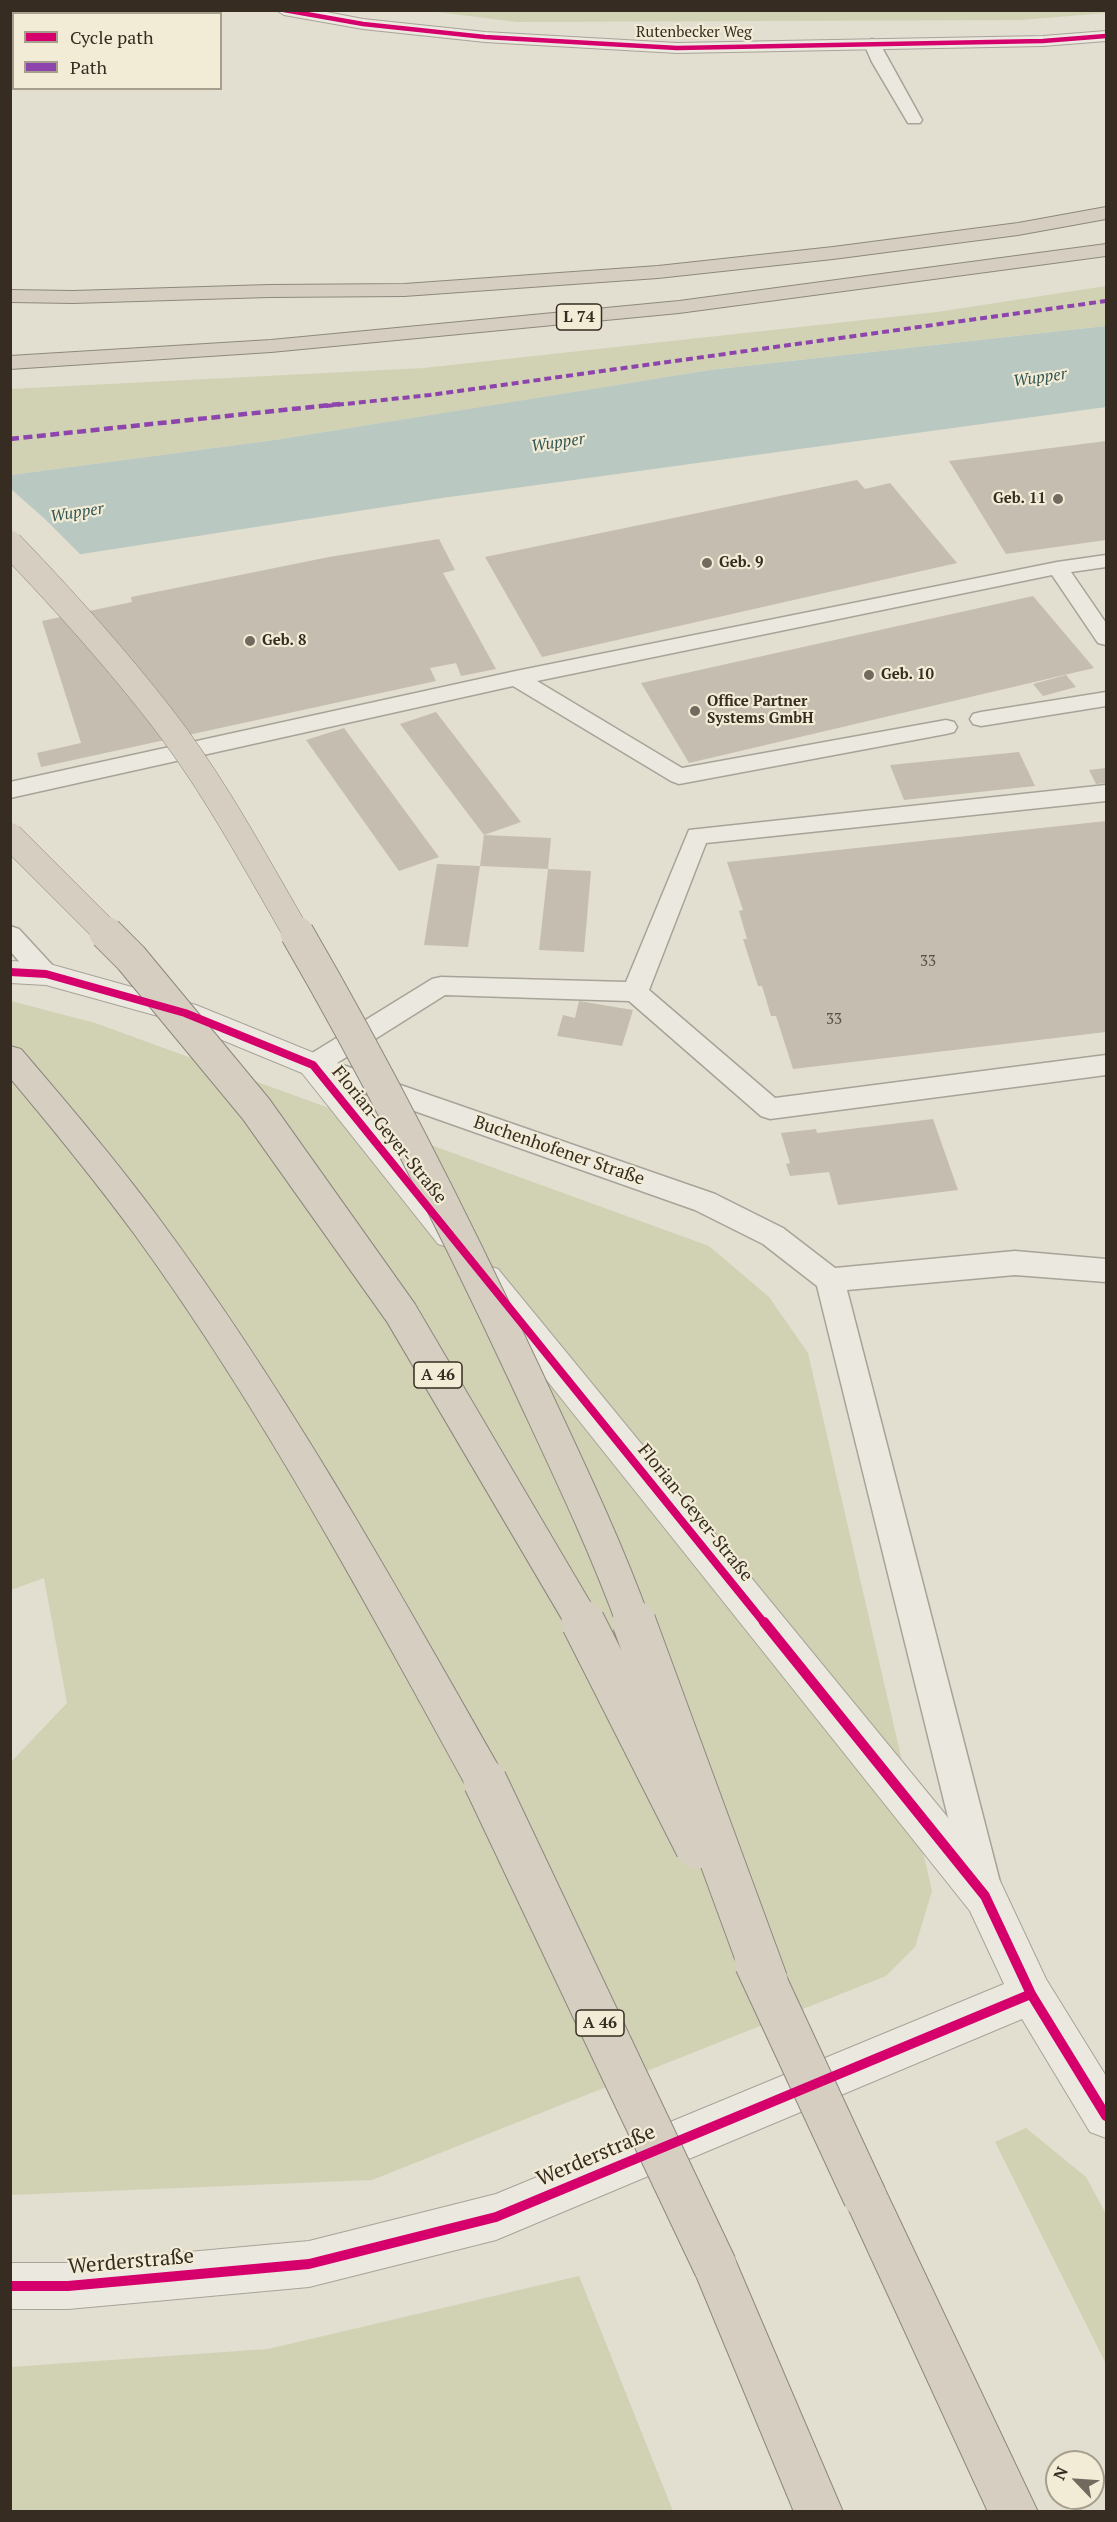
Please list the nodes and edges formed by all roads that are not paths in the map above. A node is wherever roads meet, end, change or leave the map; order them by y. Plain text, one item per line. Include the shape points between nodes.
1 (284, 10) edge
2 (1107, 36) edge
3 (872, 44) junction
4 (914, 120) dead end
5 (1107, 199) edge
6 (1107, 213) edge
7 (1107, 250) edge
8 (269, 291) junction
9 (10, 296) edge
10 (10, 363) edge
11 (10, 544) edge
12 (1107, 561) edge
13 (1057, 568) junction
14 (1107, 638) edge
15 (516, 678) junction
16 (1107, 699) edge
17 (981, 719) dead end
18 (946, 727) dead end
19 (10, 790) edge
20 (1107, 793) edge
21 (10, 836) edge
22 (10, 934) edge
23 (10, 972) edge
24 (46, 974) junction
25 (635, 992) junction
26 (10, 1057) edge
27 (313, 1065) junction
28 (1107, 1065) edge
29 (1107, 1270) edge
30 (830, 1280) junction
31 (986, 1896) junction
32 (766, 1981) junction
33 (1031, 1994) junction
34 (1107, 2116) edge
35 (10, 2286) edge
36 (819, 2511) edge
37 (1014, 2511) edge

1 - 3 street, Rutenbecker Weg via 363,24 573,44 677,48
2 - 3 street, Rutenbecker Weg
3 - 4 lane
5 - 8 highway, L 74 via 812,243
6 - 8 highway, L 74 via 1018,229 658,272 404,290
7 - 10 highway, L 74 via 679,307 271,346
8 - 9 highway, L 74
11 - 32 highway, bridge via 71,607 161,716 233,823 345,1019 481,1281 608,1553
12 - 13 lane
13 - 14 lane
13 - 15 lane
15 - 18 lane via 679,776
15 - 19 lane
16 - 17 lane
20 - 25 lane via 697,836
21 - 32 highway, A 46, bridge via 132,958 249,1101 401,1313 580,1618
22 - 24 lane
23 - 24 street, Buchenhofener Straße
24 - 27 street, Buchenhofener Straße via 185,1014
25 - 27 lane via 441,986
25 - 28 lane via 770,1109
26 - 36 highway, A 46, bridge via 135,1210 239,1362 358,1553 485,1781 715,2266
27 - 30 lane, Buchenhofener Straße via 705,1202 773,1236
27 - 31 street, Florian-Geyer-Straße
29 - 30 lane via 1015,1263
30 - 31 lane
31 - 33 street, Florian-Geyer-Straße
32 - 37 highway, A 46, bridge
33 - 34 street
33 - 35 street, Werderstraße via 496,2217 309,2265 68,2286

